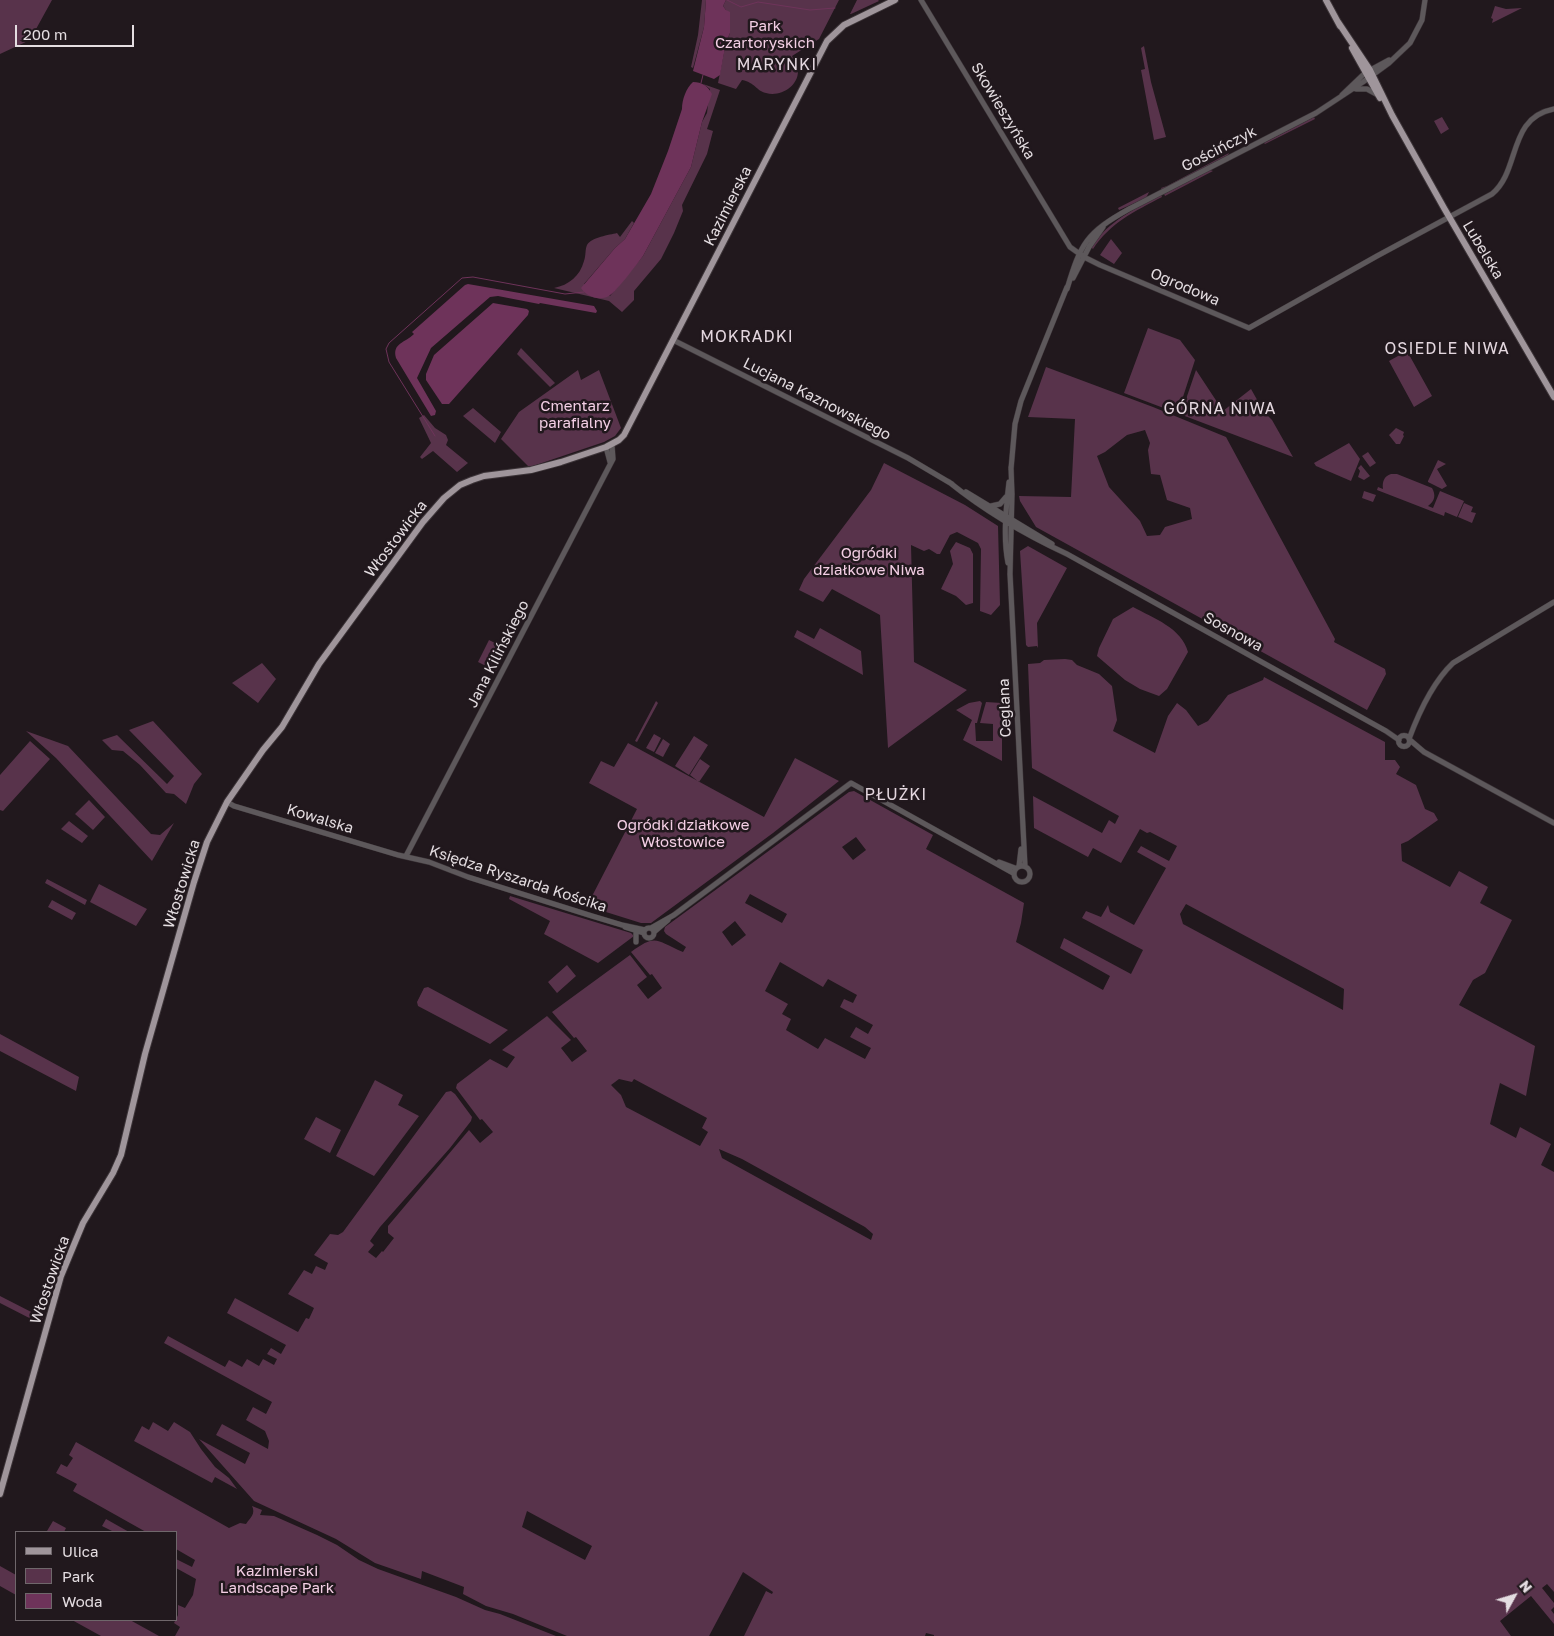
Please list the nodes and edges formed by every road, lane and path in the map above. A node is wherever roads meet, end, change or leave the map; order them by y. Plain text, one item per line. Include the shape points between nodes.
1 (895, 0) edge
2 (921, 0) edge
3 (1326, 0) edge
4 (1425, 0) edge
5 (1368, 76) junction
6 (1353, 89) junction
7 (1342, 95) junction
8 (1380, 97) junction
9 (1554, 109) edge
10 (1392, 115) junction
11 (1450, 218) junction
12 (1107, 222) junction
13 (1079, 252) junction
14 (1084, 255) junction
15 (1066, 289) junction
16 (673, 340) junction
17 (1554, 397) edge
18 (609, 446) junction
19 (1011, 467) junction
20 (949, 482) junction
21 (1008, 494) junction
22 (991, 506) junction
23 (1009, 520) junction
24 (1023, 531) junction
25 (1011, 540) junction
26 (1067, 554) junction
27 (1010, 574) junction
28 (1554, 602) edge
29 (1405, 739) junction
30 (227, 802) junction
31 (1554, 823) edge
32 (406, 856) junction
33 (674, 915) junction
34 (622, 925) junction
35 (661, 927) junction
36 (653, 930) junction
37 (636, 931) junction
38 (644, 932) junction
39 (662, 936) dead end
40 (636, 942) dead end
41 (0, 1494) edge

1 - 16 main road, Kazimierska via 844,25 827,41
2 - 13 street, Skowieszyńska via 1063,235
3 - 5 main road, Lubelska
4 - 5 street via 1424,13 1408,46
5 - 6 street, Gościńczyk
5 - 7 street, Gościńczyk via 1348,87
5 - 8 main road, Lubelska
5 - 10 main road, Lubelska
6 - 7 street, Gościńczyk
6 - 8 street via 1367,89
7 - 12 street, Gościńczyk via 1316,113
8 - 10 main road, Lubelska
9 - 11 street via 1538,114 1526,126 1498,188
10 - 11 main road, Lubelska
11 - 14 street, Ogrodowa via 1249,328
11 - 17 main road, Lubelska
12 - 13 street, Gościńczyk via 1090,236
12 - 14 street, Gościńczyk
13 - 14 street, Skowieszyńska
13 - 15 street
14 - 15 street
15 - 19 street via 1021,401
16 - 18 main road, Kazimierska via 627,430
16 - 20 street, Lucjana Kaznowskiego via 908,458
18 - 30 main road, Włostowicka via 531,470 478,477 460,485 444,498 319,664 282,727
18 - 32 street, Jana Kilińskiego via 610,462
19 - 21 street
19 - 23 street
20 - 22 street, Lucjana Kaznowskiego
20 - 23 street, Lucjana Kaznowskiego
21 - 22 street via 1000,504
21 - 23 street
22 - 23 street, Lucjana Kaznowskiego
23 - 24 street, Sosnowa
23 - 25 street, Ceglana
23 - 26 street, Sosnowa
23 - 27 street, Ceglana via 1007,558
24 - 25 street via 1016,533
24 - 26 street, Sosnowa
25 - 27 street, Ceglana
26 - 29 street, Sosnowa
27 - 33 street, Ceglana via 1022,841 1018,868 989,859 851,783
28 - 29 street via 1452,663 1438,679
29 - 31 street, Sosnowa
30 - 32 street, Kowalska
30 - 41 main road, Włostowicka via 207,842 194,882 145,1054 121,1155 83,1224 62,1276
32 - 34 street, Księdza Ryszarda Kościka
33 - 35 street
33 - 36 street
34 - 37 street, Księdza Ryszarda Kościka
34 - 38 street, Księdza Ryszarda Kościka
35 - 36 street
35 - 39 street
36 - 38 street
36 - 38 street via 649,938
37 - 38 street, Księdza Ryszarda Kościka
37 - 40 street

